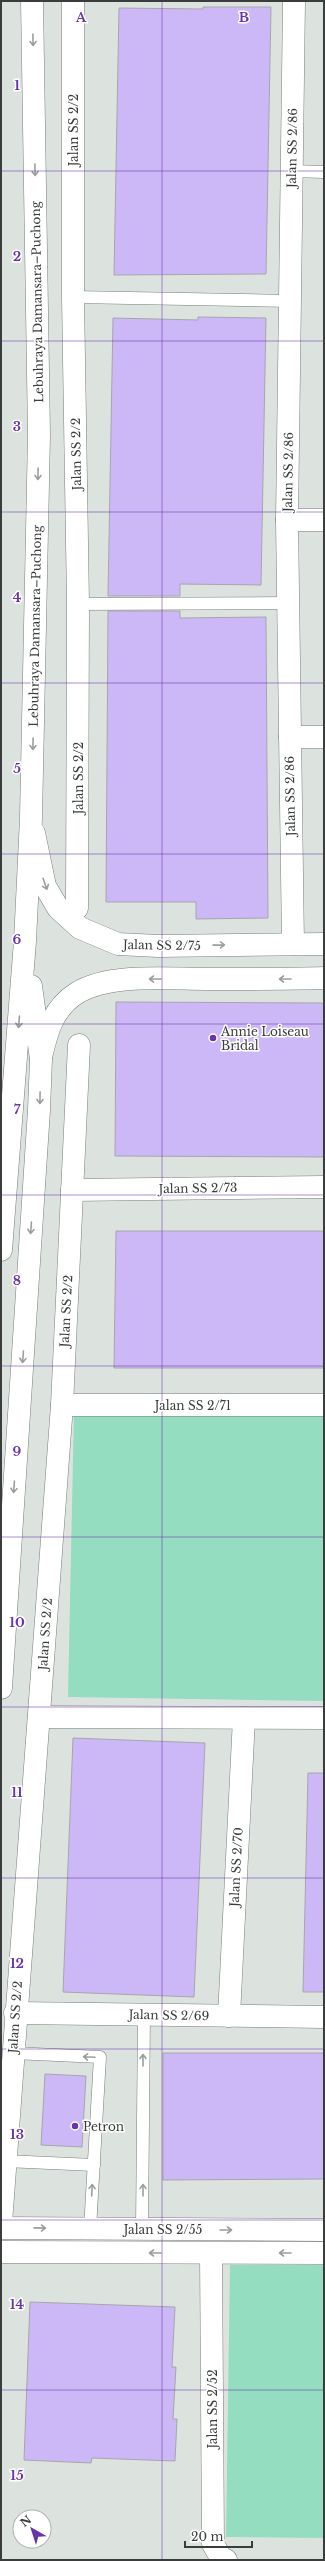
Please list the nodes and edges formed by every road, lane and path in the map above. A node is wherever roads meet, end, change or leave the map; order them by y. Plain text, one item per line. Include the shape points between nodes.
1 (32, 1) edge
2 (73, 1) edge
3 (294, 1) edge
4 (291, 172) junction
5 (324, 172) edge
6 (73, 298) junction
7 (290, 301) junction
8 (287, 520) junction
9 (324, 520) edge
10 (288, 603) junction
11 (78, 604) junction
12 (290, 737) junction
13 (324, 737) edge
14 (31, 818) junction
15 (77, 908) dead end
16 (25, 941) junction
17 (293, 944) junction
18 (324, 944) edge
19 (324, 978) edge
20 (79, 1045) dead end
21 (41, 1059) junction
22 (324, 1187) edge
23 (72, 1190) junction
24 (1, 1250) edge
25 (62, 1405) junction
26 (324, 1405) edge
27 (1, 1688) edge
28 (39, 1717) junction
29 (244, 1718) junction
30 (324, 1718) edge
31 (15, 2013) junction
32 (144, 2014) junction
33 (229, 2016) junction
34 (324, 2016) edge
35 (13, 2053) junction
36 (6, 2161) junction
37 (94, 2165) junction
38 (1, 2223) edge
39 (1, 2228) edge
40 (90, 2229) junction
41 (142, 2229) junction
42 (324, 2230) edge
43 (1, 2252) edge
44 (211, 2253) junction
45 (324, 2254) edge
46 (222, 2559) edge

1 -> 14 main road, Lebuhraya Damansara–Puchong via 39,435
2 - 6 main road, Jalan SS 2/2
3 - 4 main road, Jalan SS 2/86
4 - 5 lane
4 - 7 main road, Jalan SS 2/86
6 - 7 lane
6 - 11 main road, Jalan SS 2/2
7 - 8 main road, Jalan SS 2/86
8 - 9 main road
8 - 10 main road, Jalan SS 2/86
10 - 11 lane
10 - 12 main road, Jalan SS 2/86
11 - 15 main road, Jalan SS 2/2
12 - 13 main road
12 - 17 main road, Jalan SS 2/86
14 - 16 main road, Lebuhraya Damansara–Puchong
14 -> 17 main road, Jalan SS 2/75 via 45,886 58,908 80,928 118,944
16 - 21 main road
16 -> 24 main road, Lebuhraya Damansara–Puchong
17 - 18 main road, Jalan SS 2/75
19 -> 21 main road via 133,979 97,984 77,993 61,1008 48,1027
20 - 23 main road, Jalan SS 2/2
21 -> 27 main road
22 - 23 main road, Jalan SS 2/73
23 - 25 main road, Jalan SS 2/2
25 - 26 main road, Jalan SS 2/71
25 - 28 main road, Jalan SS 2/2
28 - 29 main road
28 - 31 main road, Jalan SS 2/2
29 - 30 main road
29 - 33 main road, Jalan SS 2/70
31 - 32 main road, Jalan SS 2/69
31 - 35 main road, Jalan SS 2/2
32 - 33 main road, Jalan SS 2/69
41 -> 32 lane
33 - 34 main road, Jalan SS 2/69
35 - 36 main road, Jalan SS 2/2
37 -> 35 lane via 100,2057
36 - 37 lane
36 - 38 main road, Jalan SS 2/2
40 -> 37 lane
39 -> 40 main road, Jalan SS 2/55
40 - 41 main road, Jalan SS 2/55
41 -> 42 main road, Jalan SS 2/55
44 -> 43 main road, Jalan SS 2/55
45 -> 44 main road, Jalan SS 2/55
44 - 46 main road, Jalan SS 2/52 via 213,2544

